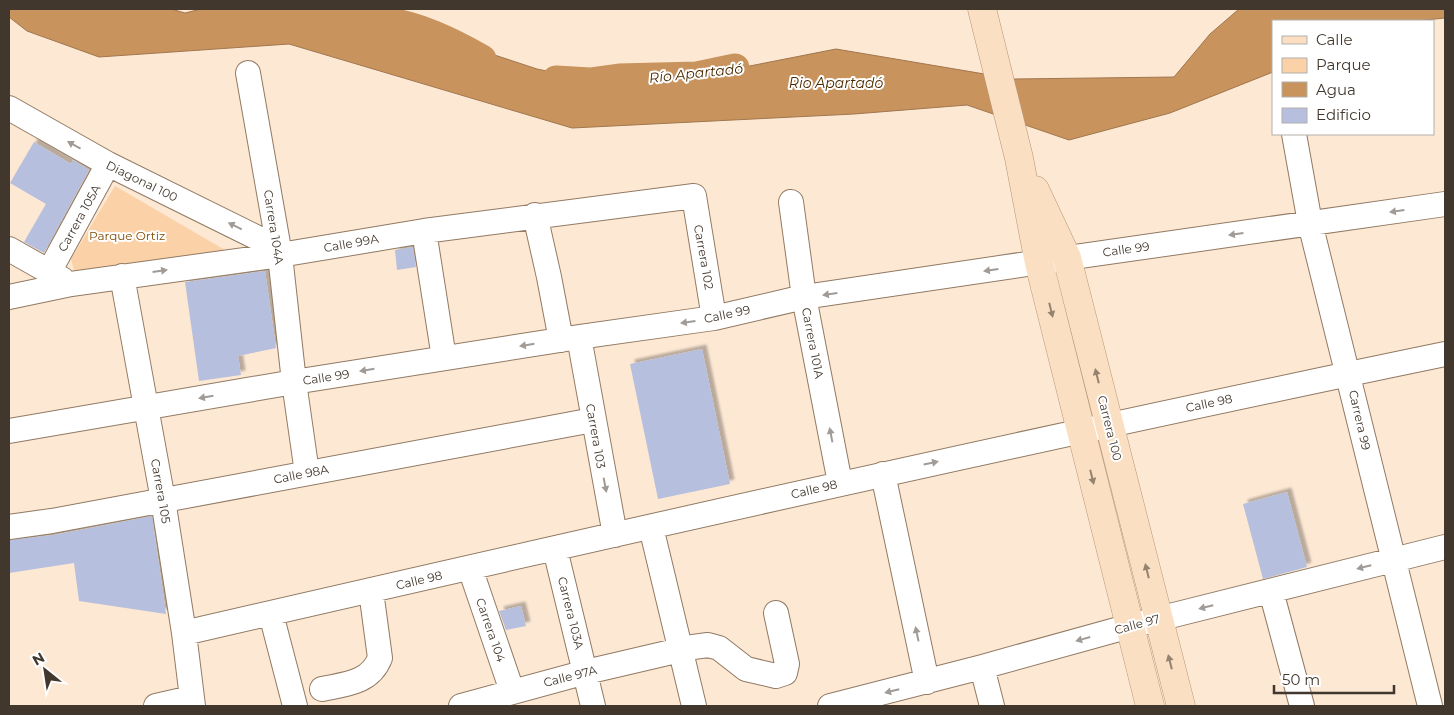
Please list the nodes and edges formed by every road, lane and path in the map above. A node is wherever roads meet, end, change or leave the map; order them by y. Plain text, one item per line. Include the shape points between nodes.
1 (982, 9) edge
2 (248, 73) dead end
3 (9, 108) edge
4 (1294, 135) edge
5 (1019, 158) junction
6 (108, 164) junction
7 (694, 196) joint
8 (791, 202) dead end
9 (1445, 204) edge
10 (535, 215) junction
11 (1310, 223) junction
12 (424, 231) junction
13 (9, 249) edge
14 (279, 251) junction
15 (1067, 258) junction
16 (1039, 263) junction
17 (49, 272) junction
18 (122, 276) junction
19 (71, 284) junction
20 (9, 297) edge
21 (804, 297) junction
22 (714, 318) junction
23 (570, 338) junction
24 (1445, 354) edge
25 (444, 358) junction
26 (1348, 374) junction
27 (294, 382) junction
28 (147, 407) junction
29 (593, 420) junction
30 (1109, 424) junction
31 (1081, 430) junction
32 (9, 431) edge
33 (308, 472) junction
34 (883, 474) junction
35 (840, 483) junction
36 (163, 500) junction
37 (9, 526) edge
38 (651, 527) junction
39 (615, 535) junction
40 (1445, 547) edge
41 (555, 549) junction
42 (1393, 560) junction
43 (470, 568) junction
44 (371, 590) junction
45 (1271, 591) junction
46 (271, 614) junction
47 (776, 614) dead end
48 (1159, 618) junction
49 (1130, 626) junction
50 (184, 633) junction
51 (681, 648) junction
52 (982, 667) junction
53 (586, 672) junction
54 (927, 682) junction
55 (322, 689) dead end
56 (512, 691) junction
57 (192, 702) edge
58 (858, 703) edge
59 (156, 706) edge
60 (295, 706) edge
61 (461, 706) edge
62 (593, 706) edge
63 (694, 706) edge
64 (830, 706) edge
65 (992, 706) edge
66 (1150, 706) edge
67 (1181, 706) edge
68 (1302, 706) edge
69 (1430, 706) edge

1 - 5 main road, Carrera 100
2 - 14 street, Carrera 104A
6 -> 3 street, Diagonal 100
4 - 11 street, Carrera 99
5 - 15 main road, Carrera 100
5 - 16 main road, Carrera 100
14 -> 6 street, Diagonal 100
6 - 17 street, Carrera 105A
7 - 10 street, Calle 99A
7 - 22 street, Carrera 102
8 - 21 street, Carrera 101A
9 -> 11 street, Calle 99
10 - 12 street, Calle 99A
10 - 23 street, Carrera 103 via 549,277
11 -> 15 street, Calle 99
11 - 26 street, Carrera 99
12 - 14 street, Calle 99A
12 - 25 street
13 - 17 street
18 -> 14 street, Calle 99A
14 - 27 street, Carrera 104A
15 - 16 street, Calle 99
30 -> 15 main road, Carrera 100
16 -> 21 street, Calle 99
16 -> 31 main road, Carrera 100
17 - 19 street
18 - 19 street, Calle 99A
18 - 28 street, Carrera 105
19 - 20 street, Calle 99A
21 - 22 street, Calle 99
35 -> 21 street, Carrera 101A
22 -> 23 street, Calle 99
23 -> 25 street, Calle 99
23 - 29 street, Carrera 103
24 - 26 street, Calle 98
25 -> 27 street, Calle 99
26 - 30 street, Calle 98
26 - 42 street, Carrera 99
27 -> 28 street, Calle 99
27 - 33 street, Carrera 104A
28 - 32 street, Calle 99
28 - 36 street, Carrera 105
29 - 33 street, Calle 98A
29 -> 39 street, Carrera 103
30 - 31 street, Calle 98
48 -> 30 main road, Carrera 100
34 -> 31 street, Calle 98
31 -> 49 main road, Carrera 100
33 - 36 street, Calle 98A
34 - 35 street, Calle 98
54 -> 34 street
35 - 38 street, Calle 98
36 - 37 street, Calle 98A
36 - 50 street, Carrera 105
38 - 39 street, Calle 98
38 - 51 street
39 - 41 street, Calle 98
40 - 42 street, Calle 97
41 - 43 street, Calle 98
41 - 53 street, Carrera 103A
42 -> 45 street, Calle 97
42 - 69 street, Carrera 99
43 - 44 street, Calle 98
43 - 56 street, Carrera 104
44 - 46 street, Calle 98
44 - 55 street via 380,658 376,668 351,683
45 -> 48 street, Calle 97
45 - 68 street
46 - 50 street, Calle 98
46 - 60 street
47 - 51 street, Calle 97A via 787,664 785,672 776,676 746,669 719,648 708,645
48 - 49 street, Calle 97
67 -> 48 main road, Carrera 100
49 -> 52 street, Calle 97
49 - 66 main road, Carrera 100
50 - 57 street, Carrera 105
51 - 53 street, Calle 97A
51 - 63 street
52 - 54 street, Calle 97
52 - 65 street
53 - 56 street, Calle 97A
53 - 62 street, Carrera 103A
54 -> 58 street, Calle 97
56 - 61 street, Calle 97A
57 - 59 street
58 - 64 street, Calle 97

